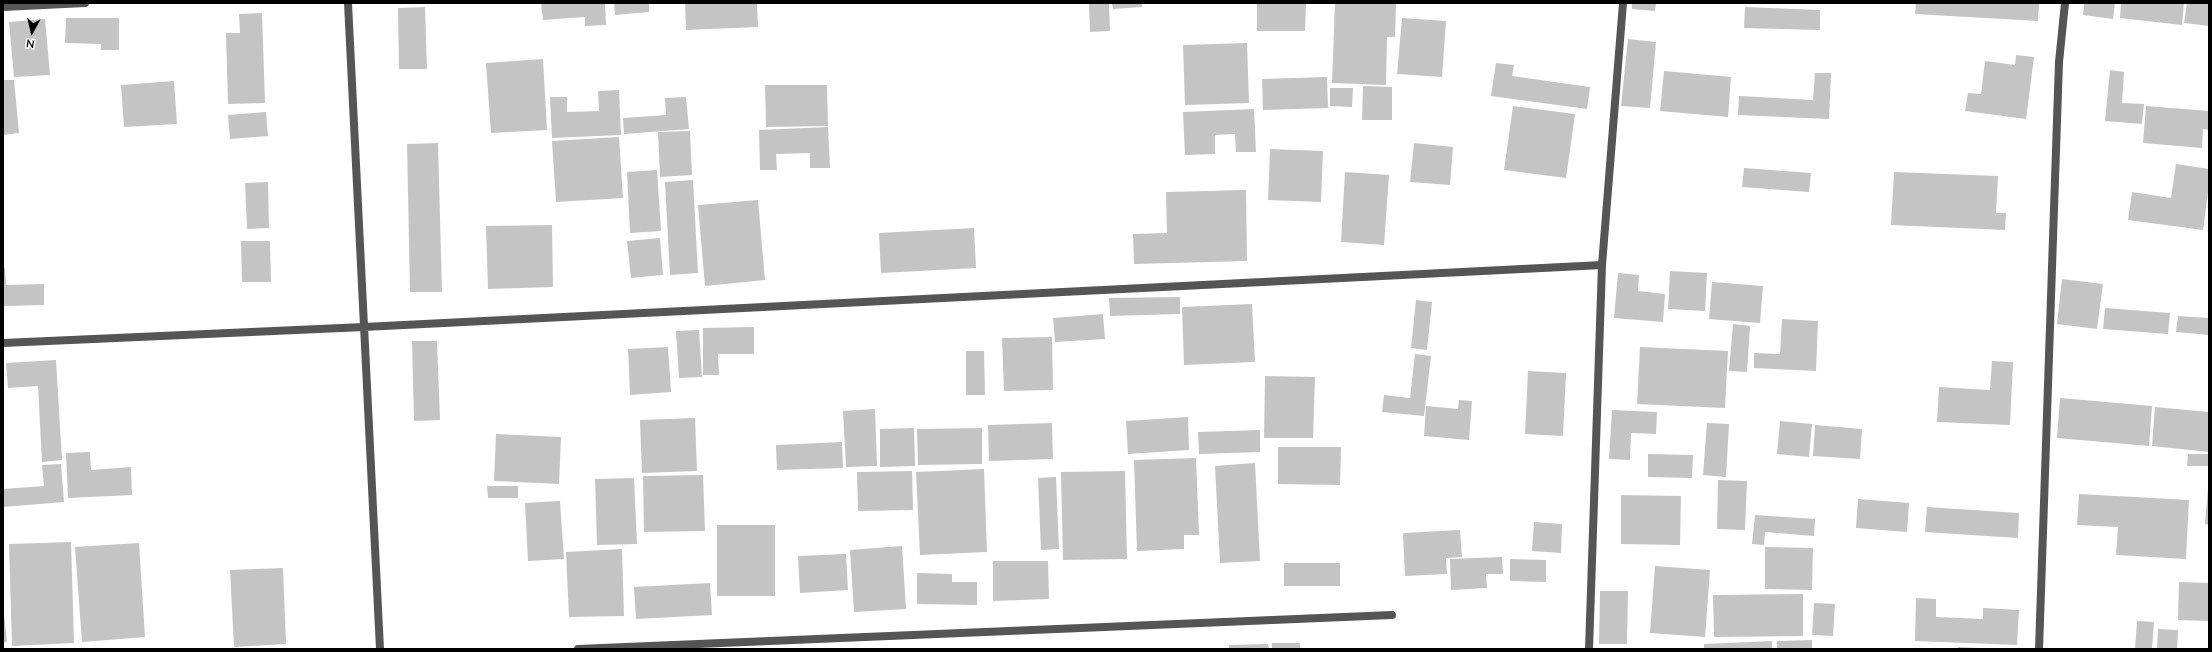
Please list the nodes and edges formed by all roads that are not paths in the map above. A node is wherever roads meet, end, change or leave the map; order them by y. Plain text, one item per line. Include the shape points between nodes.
1 (85, 3) edge
2 (348, 3) edge
3 (1623, 3) edge
4 (2065, 3) edge
5 (3, 7) edge
6 (1602, 265) junction
7 (364, 327) junction
8 (3, 343) edge
9 (1392, 615) dead end
10 (380, 649) edge
11 (578, 649) edge
12 (1589, 649) edge
13 (2039, 649) edge

1 - 5 street
2 - 7 street
3 - 6 street
4 - 13 street via 2059,62
6 - 7 street
6 - 12 street
7 - 8 street
7 - 10 street
9 - 11 street

